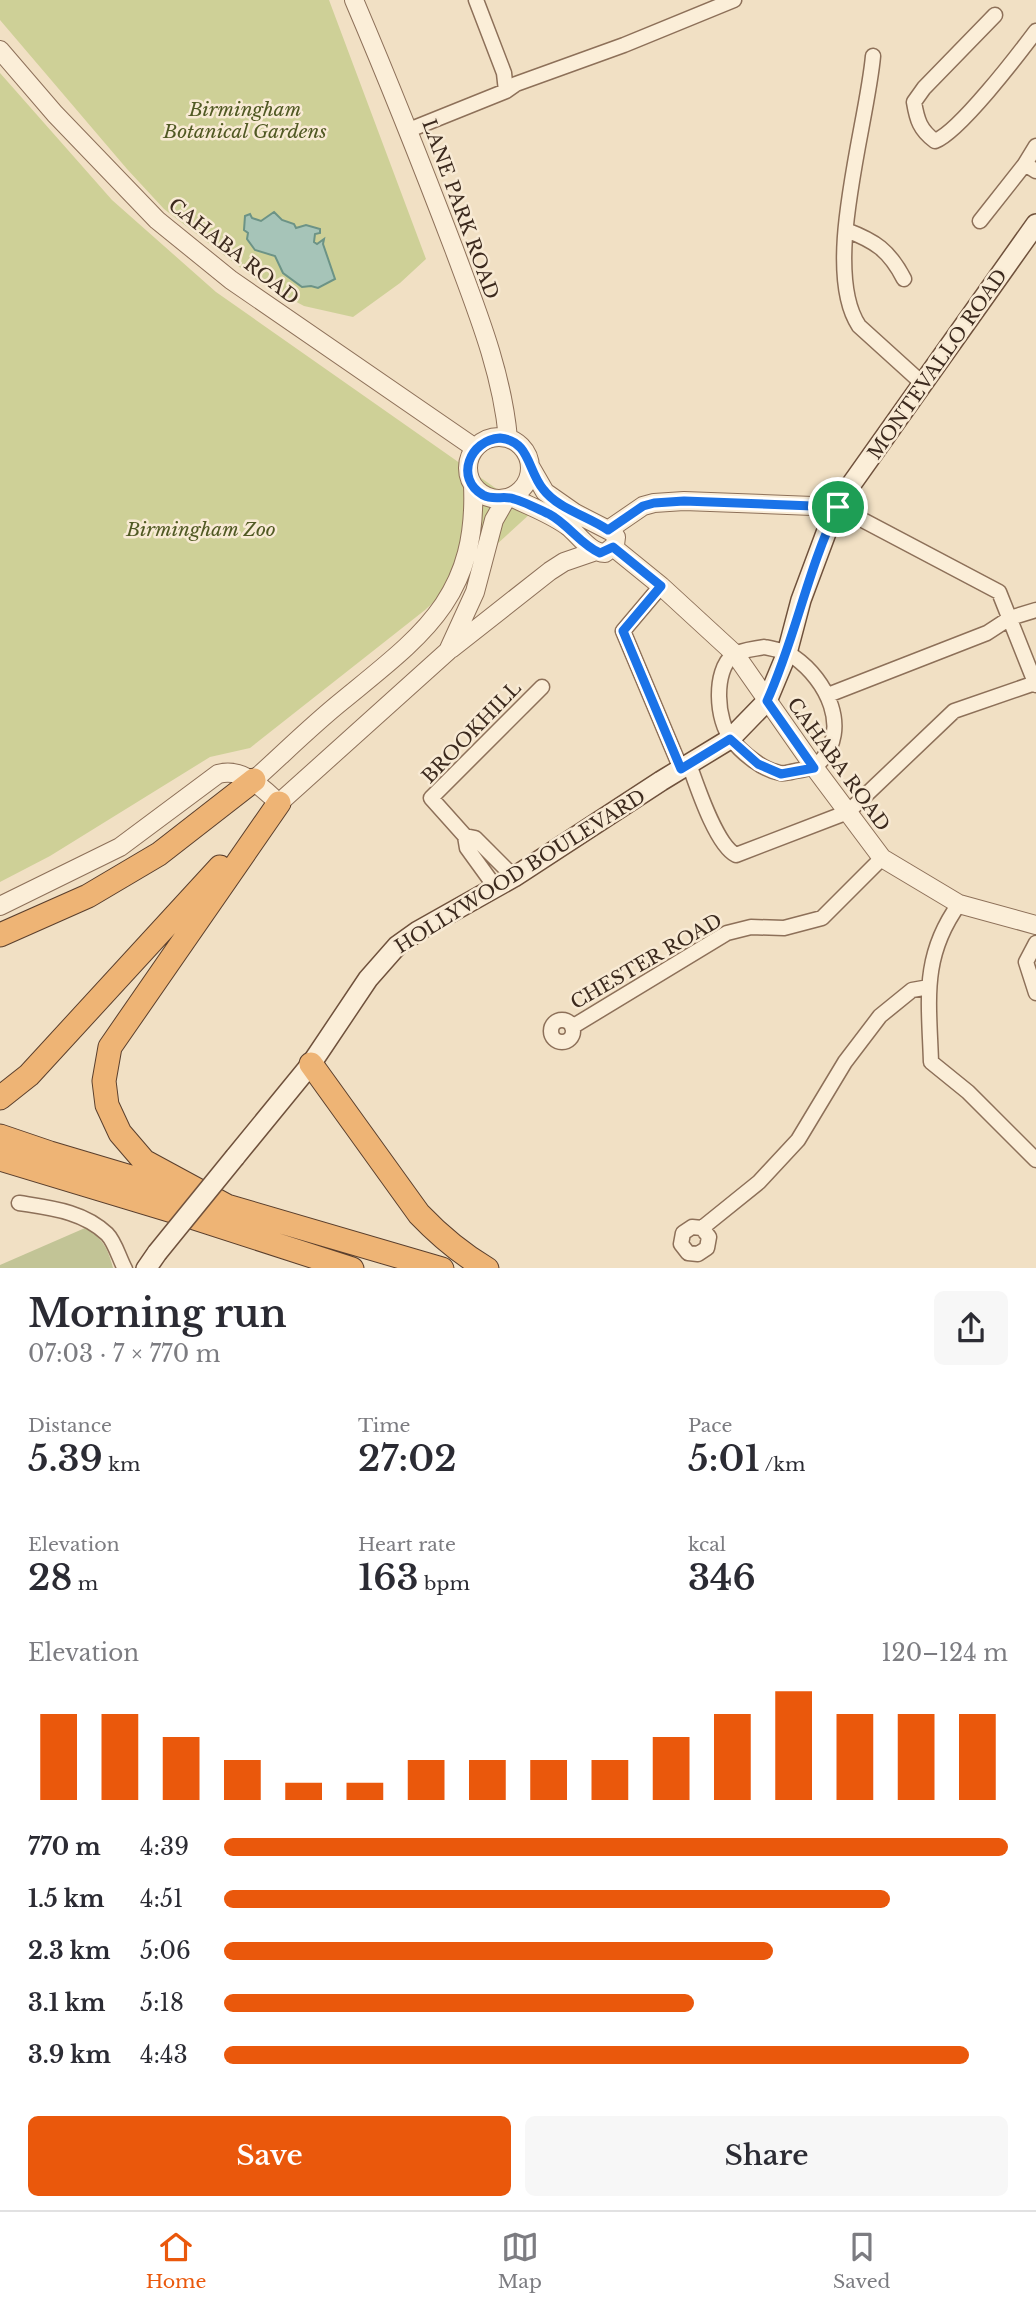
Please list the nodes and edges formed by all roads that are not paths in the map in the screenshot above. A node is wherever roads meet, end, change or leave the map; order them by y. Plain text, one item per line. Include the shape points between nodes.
1 (355, 0) edge
2 (475, 0) edge
3 (734, 0) edge
4 (995, 15) dead end
5 (1036, 31) edge
6 (0, 50) edge
7 (873, 56) dead end
8 (506, 91) junction
9 (410, 130) junction
10 (1036, 146) edge
11 (1030, 168) edge
12 (979, 221) dead end
13 (1036, 224) edge
14 (846, 230) junction
15 (904, 279) dead end
16 (923, 384) junction
17 (508, 438) junction
18 (475, 448) junction
19 (530, 466) junction
20 (473, 485) junction
21 (509, 498) junction
22 (838, 507) junction
23 (605, 543) junction
24 (661, 586) junction
25 (1036, 611) edge
26 (1010, 618) junction
27 (448, 651) junction
28 (787, 653) junction
29 (735, 654) junction
30 (1036, 684) edge
31 (542, 687) dead end
32 (828, 695) junction
33 (767, 701) junction
34 (730, 739) junction
35 (685, 767) junction
36 (814, 768) junction
37 (254, 780) junction
38 (279, 803) junction
39 (848, 812) junction
40 (465, 835) junction
41 (882, 858) junction
42 (514, 877) junction
43 (496, 888) junction
44 (958, 904) junction
45 (0, 906) edge
46 (1036, 925) edge
47 (0, 935) edge
48 (1036, 943) edge
49 (929, 987) junction
50 (1036, 993) edge
51 (572, 1027) dead end
52 (311, 1064) junction
53 (0, 1098) edge
54 (4, 1145) edge
55 (1036, 1160) edge
56 (19, 1203) dead end
57 (227, 1206) junction
58 (702, 1228) dead end
59 (152, 1261) edge
60 (124, 1268) edge
61 (349, 1268) edge
62 (439, 1268) edge
63 (485, 1268) edge

1 - 9 street, LANE PARK ROAD
2 - 8 street via 504,73
3 - 8 street
4 - 5 street via 914,103 917,121 935,141 944,138 972,109
6 - 18 street, CAHABA ROAD via 158,220 231,280
7 - 14 street
8 - 9 street
9 - 17 street, LANE PARK ROAD via 495,368
10 - 11 street
11 - 12 street
13 - 16 main road, MONTEVALLO ROAD
14 - 15 street via 871,239 897,265
14 - 16 street via 843,270 852,314 859,326
16 - 22 main road, MONTEVALLO ROAD
17 - 18 street via 493,438
17 - 19 street, CAHABA ROAD via 526,452
18 - 20 street via 468,464
19 - 21 street via 524,487
19 - 23 street, CAHABA ROAD via 545,492
20 - 21 street, CAHABA ROAD via 484,496
20 - 37 street via 472,537 458,578 418,638
21 - 23 street, CAHABA ROAD
21 - 27 street via 494,520 475,592
22 - 23 street via 654,503 643,506
22 - 26 street via 999,592
22 - 28 main road, MONTEVALLO ROAD via 801,600
23 - 24 street, CAHABA ROAD
23 - 27 street via 550,571
24 - 29 street, CAHABA ROAD
24 - 35 street via 623,631
25 - 26 street
26 - 30 street
26 - 32 street via 987,634
27 - 38 street
28 - 29 street via 764,646
28 - 32 street
28 - 33 main road, MONTEVALLO ROAD
29 - 33 street, CAHABA ROAD
29 - 34 street via 723,667 719,684
30 - 39 street via 954,711
31 - 40 street, BROOKHILL via 431,798
32 - 36 street via 835,732 828,753
33 - 34 main road, HOLLYWOOD BOULEVARD
33 - 36 street, CAHABA ROAD
34 - 35 main road, HOLLYWOOD BOULEVARD
34 - 36 street via 758,764 781,774
35 - 39 street via 719,836 736,855
35 - 42 main road, HOLLYWOOD BOULEVARD
36 - 39 street, CAHABA ROAD
37 - 38 street
37 - 45 street via 218,774 120,847
37 - 47 highway via 159,853 88,896
38 - 53 highway via 29,1075
38 - 57 highway via 110,1047 104,1081 107,1105 120,1133 144,1161
39 - 41 street, CAHABA ROAD
40 - 42 street, BROOKHILL via 475,838
40 - 43 street, BROOKHILL via 467,848
41 - 44 street, CAHABA ROAD
41 - 51 street, CHESTER ROAD via 822,918 784,928 751,927 727,933
42 - 43 main road, HOLLYWOOD BOULEVARD
43 - 52 main road, HOLLYWOOD BOULEVARD via 397,946 368,979
44 - 46 street, CAHABA ROAD
44 - 49 street via 945,922 932,956
48 - 50 street via 1026,962
49 - 55 street via 931,1062
49 - 58 street via 912,989 880,1016 845,1062 798,1140 759,1182
52 - 59 main road, HOLLYWOOD BOULEVARD, bridge
52 - 63 highway via 419,1214 440,1236
54 - 57 highway via 50,1153
54 - 61 highway via 179,1213
56 - 60 street via 75,1214 108,1235
57 - 62 highway

